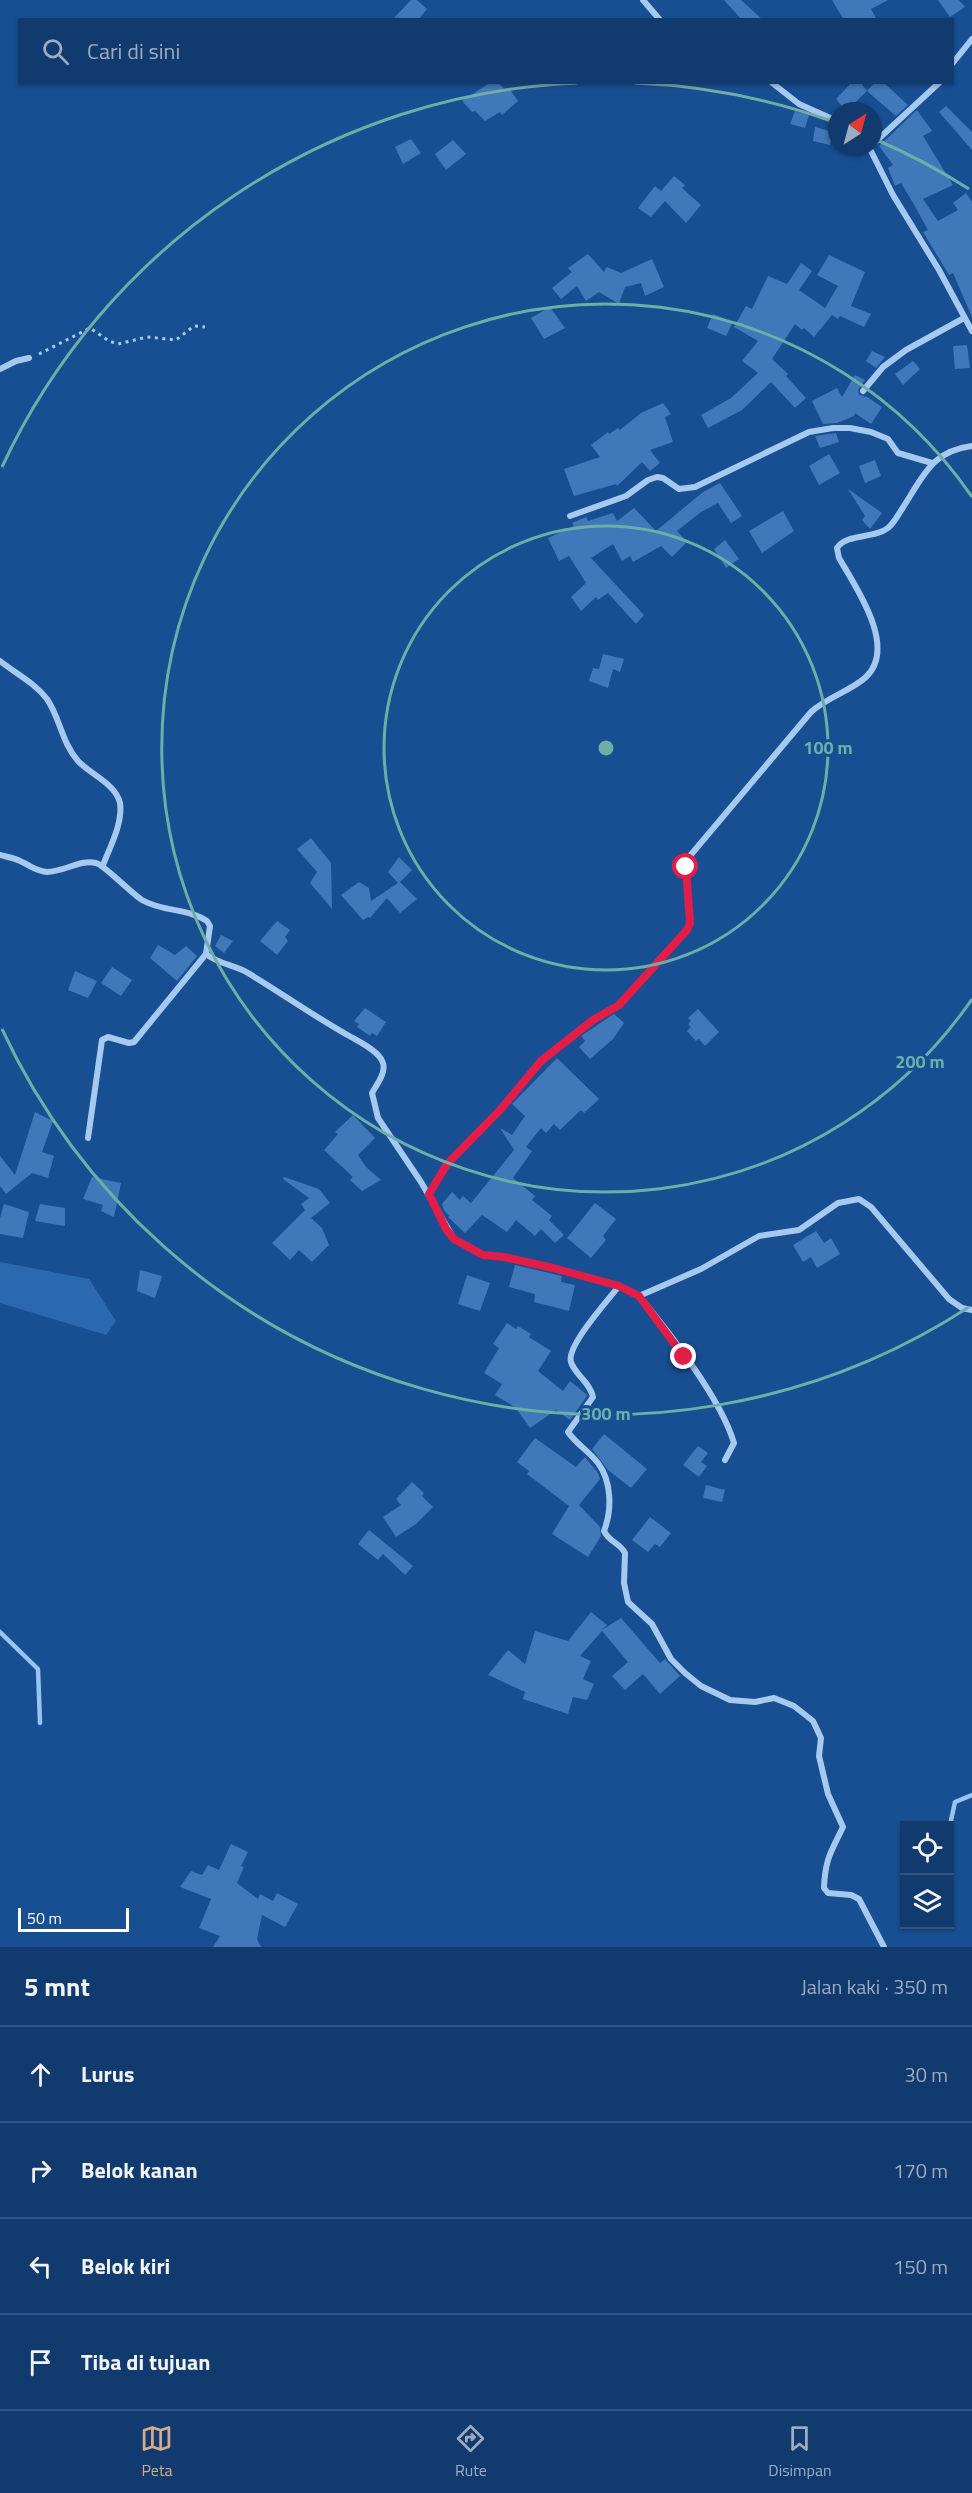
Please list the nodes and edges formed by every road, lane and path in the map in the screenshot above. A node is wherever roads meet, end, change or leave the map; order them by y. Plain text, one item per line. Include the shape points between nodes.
1 (643, 0) edge
2 (658, 18) edge
3 (972, 39) edge
4 (954, 62) edge
5 (773, 84) edge
6 (938, 84) edge
7 (828, 117) edge
8 (882, 136) edge
9 (875, 156) edge
10 (964, 318) junction
11 (205, 327) dead end
12 (972, 331) edge
13 (29, 358) joint
14 (0, 369) edge
15 (862, 391) dead end
16 (972, 446) edge
17 (932, 463) junction
18 (570, 516) dead end
19 (0, 661) edge
20 (0, 855) edge
21 (103, 866) junction
22 (206, 954) junction
23 (88, 1138) dead end
24 (429, 1194) junction
25 (619, 1286) junction
26 (639, 1296) junction
27 (972, 1310) edge
28 (725, 1460) dead end
29 (884, 1947) edge

1 - 2 street
3 - 4 street
5 - 7 street via 798,105
6 - 8 street
9 - 10 street via 893,195
10 - 12 street
10 - 15 street via 906,350 883,367
11 - 13 path via 194,326 176,340 147,337 118,344 90,328
13 - 14 street
16 - 17 street via 948,451
17 - 18 street via 898,453 888,439 871,432 818,429 695,487 679,489 657,477 626,496
17 - 24 street via 888,528 843,542 837,548 874,624 877,646 870,672 811,712 689,857 687,930 619,1005 541,1061 447,1164
19 - 21 street via 47,699 78,761 118,796 117,829
20 - 21 street via 47,872 85,862
21 - 22 street via 144,901 207,921 210,926
22 - 23 street via 134,1042 108,1036 102,1040
22 - 24 street via 246,972 381,1059 383,1073 372,1093 378,1118
24 - 25 street via 454,1239 483,1255
25 - 26 street
25 - 29 street via 579,1338 570,1357 593,1397 568,1432 599,1464 607,1484 610,1498 604,1531 607,1538 624,1549 628,1602 652,1624 670,1659 701,1686 730,1700 754,1702 774,1698 794,1706 813,1721 821,1738 819,1756 826,1785 843,1827 825,1865 824,1888 828,1893 859,1899
26 - 27 street via 701,1269 759,1236 799,1230 838,1203 859,1199 871,1207 949,1299
26 - 28 street via 710,1394 731,1433 735,1443

